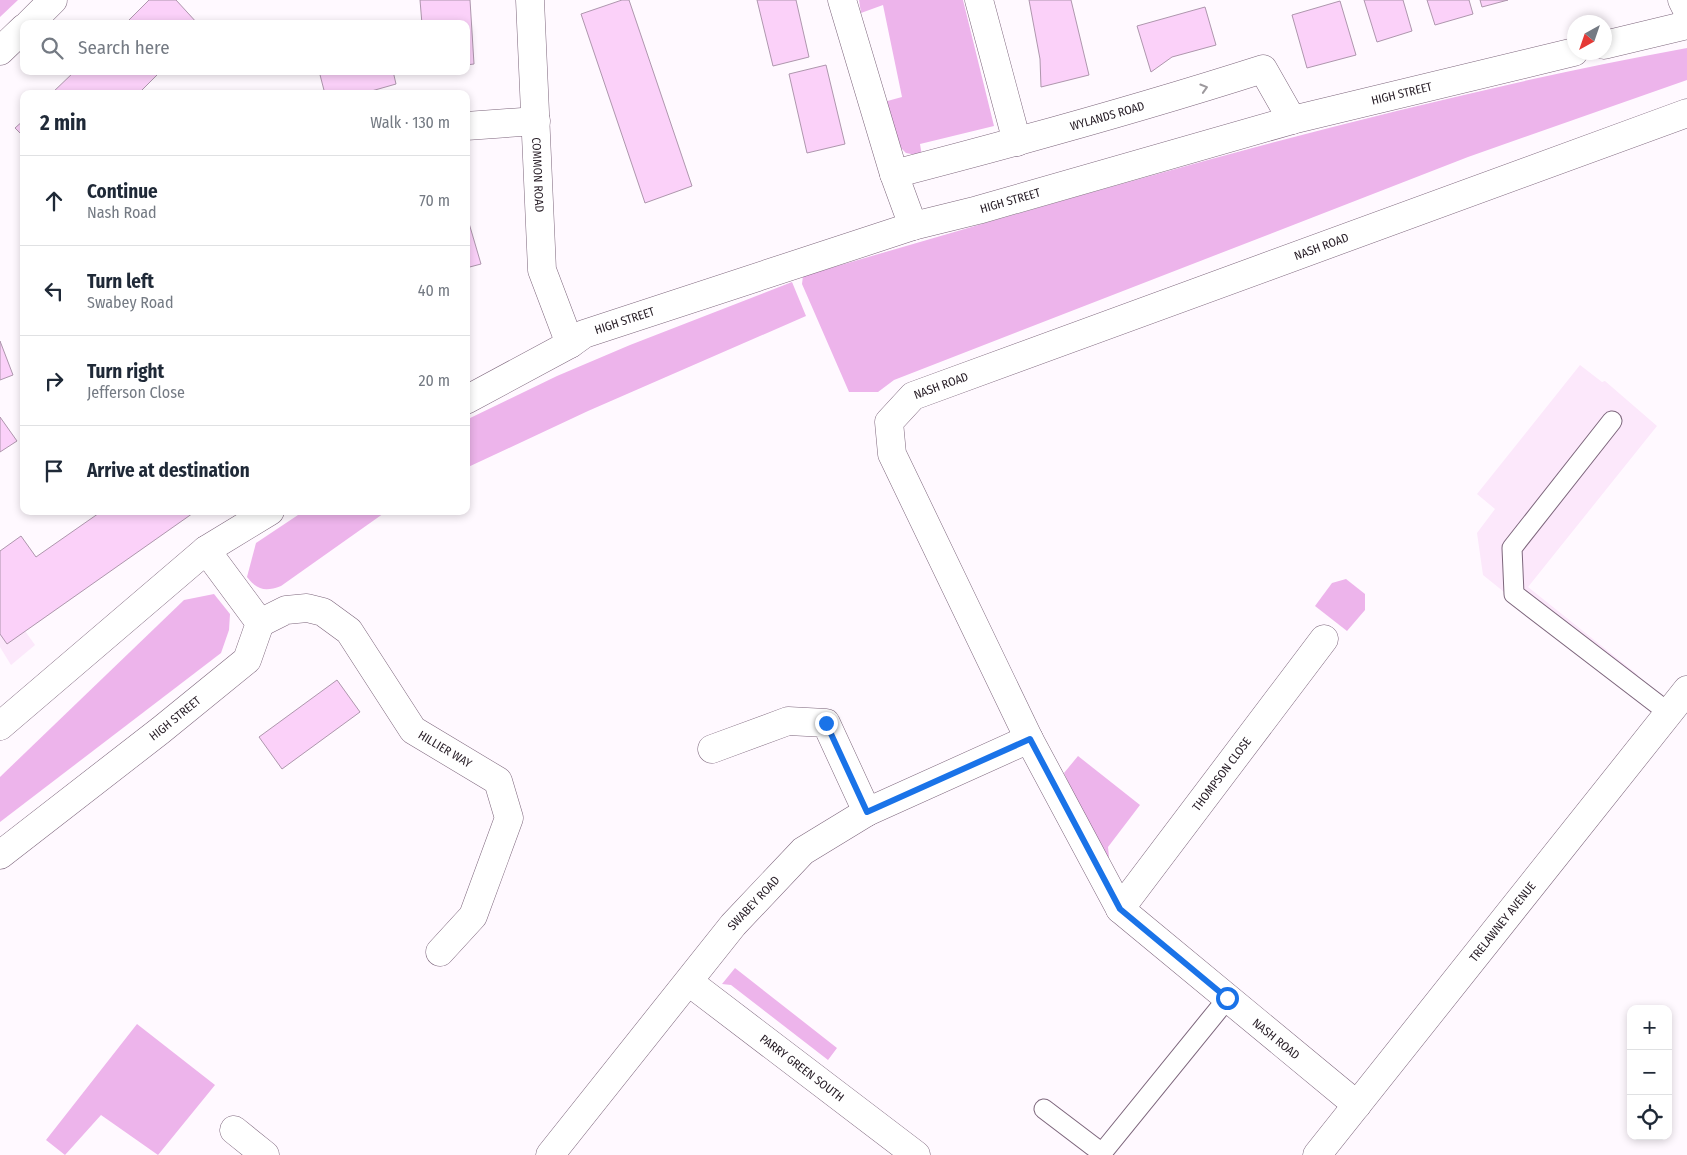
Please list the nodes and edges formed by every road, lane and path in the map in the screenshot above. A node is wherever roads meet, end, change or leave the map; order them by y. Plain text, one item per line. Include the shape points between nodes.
1 (53, 0) edge
2 (530, 0) edge
3 (842, 0) edge
4 (979, 0) edge
5 (1682, 0) edge
6 (1687, 10) edge
7 (32, 20) edge
8 (1687, 25) edge
9 (20, 32) edge
10 (1612, 43) edge
11 (0, 52) edge
12 (1567, 54) edge
13 (1687, 113) edge
14 (1292, 120) junction
15 (536, 121) junction
16 (470, 126) edge
17 (1017, 142) junction
18 (894, 174) junction
19 (914, 226) junction
20 (570, 344) junction
21 (470, 398) edge
22 (1612, 421) dead end
23 (263, 515) edge
24 (206, 550) junction
25 (260, 623) junction
26 (1324, 639) dead end
27 (1687, 690) edge
28 (1669, 713) junction
29 (3, 716) edge
30 (1030, 739) junction
31 (712, 749) dead end
32 (867, 812) junction
33 (0, 855) edge
34 (1120, 909) junction
35 (440, 952) dead end
36 (689, 982) junction
37 (1227, 998) junction
38 (1357, 1104) junction
39 (1044, 1109) dead end
40 (234, 1130) dead end
41 (265, 1155) edge
42 (550, 1155) edge
43 (916, 1155) edge
44 (1317, 1155) edge

1 - 7 street
2 - 15 street, COMMON ROAD
3 - 18 street
4 - 17 street
5 - 6 street
8 - 10 street
9 - 11 street
12 - 14 street, HIGH STREET
13 - 30 street, NASH ROAD via 912,396 889,422 892,454
17 -> 14 street, WYLANDS ROAD via 1263,69
14 - 19 street, HIGH STREET
15 - 16 street
15 - 20 street, COMMON ROAD via 542,270
17 - 18 street, WYLANDS ROAD
18 - 19 street
19 - 20 street, HIGH STREET via 584,334
20 - 21 street, HIGH STREET
22 - 28 lane via 1512,548 1514,594
23 - 24 street
24 - 25 street
24 - 29 street
25 - 33 street, HIGH STREET via 247,660
25 - 35 street, HILLIER WAY via 286,610 307,608 323,612 349,631 413,730 498,780 509,818 473,916
26 - 34 street, THOMPSON CLOSE
27 - 28 street, TRELAWNEY AVENUE
28 - 38 street, TRELAWNEY AVENUE
30 - 32 street, SWABEY ROAD
30 - 34 street, NASH ROAD
31 - 32 street via 788,721 826,723
32 - 36 street, SWABEY ROAD via 803,851 733,925
34 - 37 street, NASH ROAD
36 - 42 street, SWABEY ROAD
36 - 43 street, PARRY GREEN SOUTH
37 - 38 street, NASH ROAD
37 - 39 lane via 1102,1153
38 - 44 street, TRELAWNEY AVENUE
40 - 41 street

